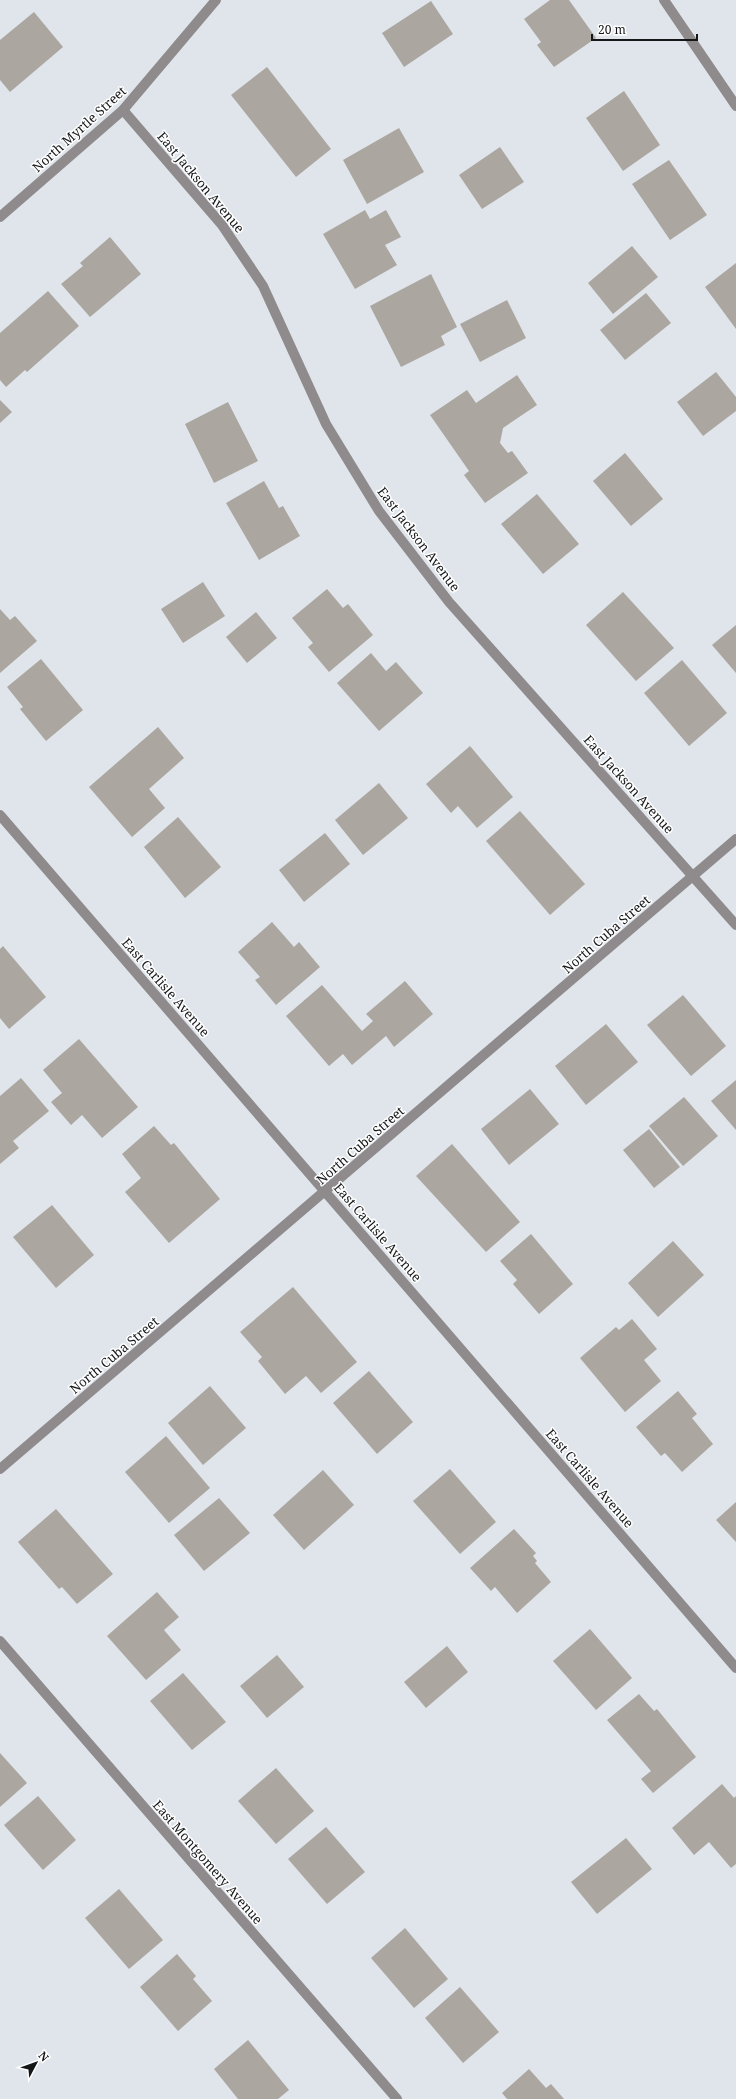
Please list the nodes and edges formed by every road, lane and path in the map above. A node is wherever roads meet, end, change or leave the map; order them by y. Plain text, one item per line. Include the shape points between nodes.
1 (216, 0) edge
2 (664, 0) edge
3 (736, 106) edge
4 (123, 110) junction
5 (0, 217) edge
6 (0, 815) edge
7 (736, 839) edge
8 (694, 875) junction
9 (736, 925) edge
10 (326, 1192) junction
11 (0, 1469) edge
12 (0, 1641) edge
13 (736, 1668) edge
14 (397, 2099) edge

1 - 4 street, North Myrtle Street
2 - 3 street
4 - 5 street, North Myrtle Street
4 - 8 street, East Jackson Avenue via 222,225 263,286 326,424 379,511 449,602
6 - 10 street, East Carlisle Avenue
7 - 8 street, North Cuba Street
8 - 9 street, East Jackson Avenue
8 - 10 street, North Cuba Street
10 - 11 street, North Cuba Street
10 - 13 street, East Carlisle Avenue
12 - 14 street, East Montgomery Avenue

